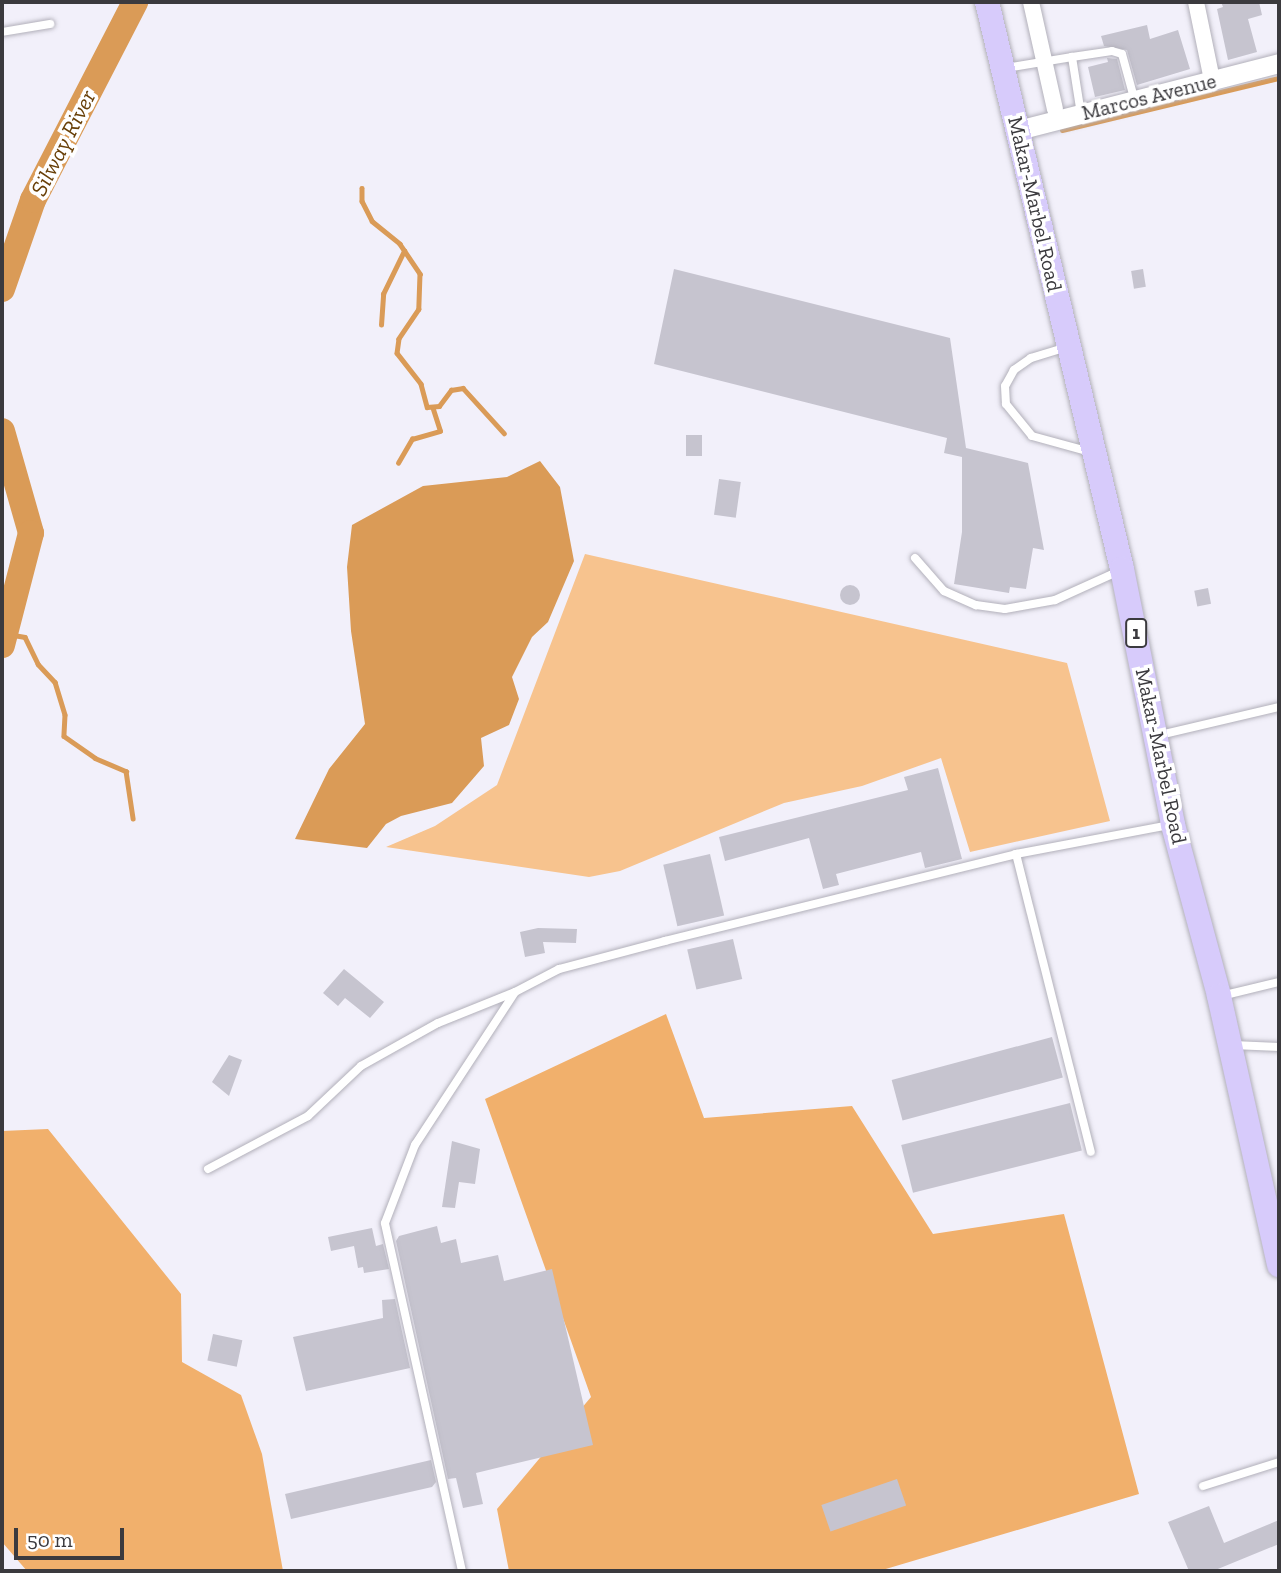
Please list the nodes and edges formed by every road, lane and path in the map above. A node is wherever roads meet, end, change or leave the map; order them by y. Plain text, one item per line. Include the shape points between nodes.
1 (987, 2) edge
2 (1031, 2) edge
3 (1196, 2) edge
4 (50, 24) dead end
5 (2, 32) edge
6 (1072, 57) junction
7 (1044, 62) junction
8 (1279, 64) edge
9 (1004, 68) junction
10 (1212, 80) junction
11 (1135, 101) junction
12 (1055, 109) dead end
13 (1081, 114) junction
14 (1018, 130) junction
15 (1068, 347) junction
16 (1090, 452) junction
17 (915, 558) dead end
18 (1122, 569) junction
19 (1279, 707) edge
20 (1158, 735) junction
21 (1173, 825) junction
22 (1016, 854) junction
23 (1279, 982) edge
24 (515, 992) junction
25 (1219, 996) junction
26 (1228, 1045) junction
27 (1279, 1047) edge
28 (1091, 1152) dead end
29 (208, 1170) dead end
30 (1278, 1257) edge
31 (1279, 1462) edge
32 (1203, 1486) dead end
33 (462, 1571) edge

1 - 9 main road, Makar-Marbel Road / 1
2 - 7 street
3 - 10 street
4 - 5 lane
6 - 7 lane
6 - 11 lane via 1112,51 1122,54
6 - 13 lane
7 - 9 lane
7 - 12 street
8 - 10 street, Marcos Avenue
9 - 14 main road, Makar-Marbel Road / 1
10 - 11 street, Marcos Avenue
11 - 13 street, Marcos Avenue
13 - 14 street, Marcos Avenue
14 - 15 main road, Makar-Marbel Road / 1
15 - 16 main road, Makar-Marbel Road / 1
15 - 16 lane via 1031,358 1014,370 1005,386 1006,404 1032,436
16 - 18 main road, Makar-Marbel Road / 1
17 - 18 lane via 944,591 976,605 1005,609 1055,600
18 - 20 main road, Makar-Marbel Road / 1
19 - 20 lane
20 - 21 main road, Makar-Marbel Road / 1
21 - 22 lane
21 - 25 main road, Makar-Marbel Road / 1
22 - 24 lane via 559,969
22 - 28 lane
23 - 25 lane
24 - 29 lane via 438,1023 361,1066 308,1116
24 - 33 lane via 415,1145 385,1223
25 - 26 main road, Makar-Marbel Road / 1
26 - 27 lane
26 - 30 main road, Makar-Marbel Road / 1
31 - 32 lane

